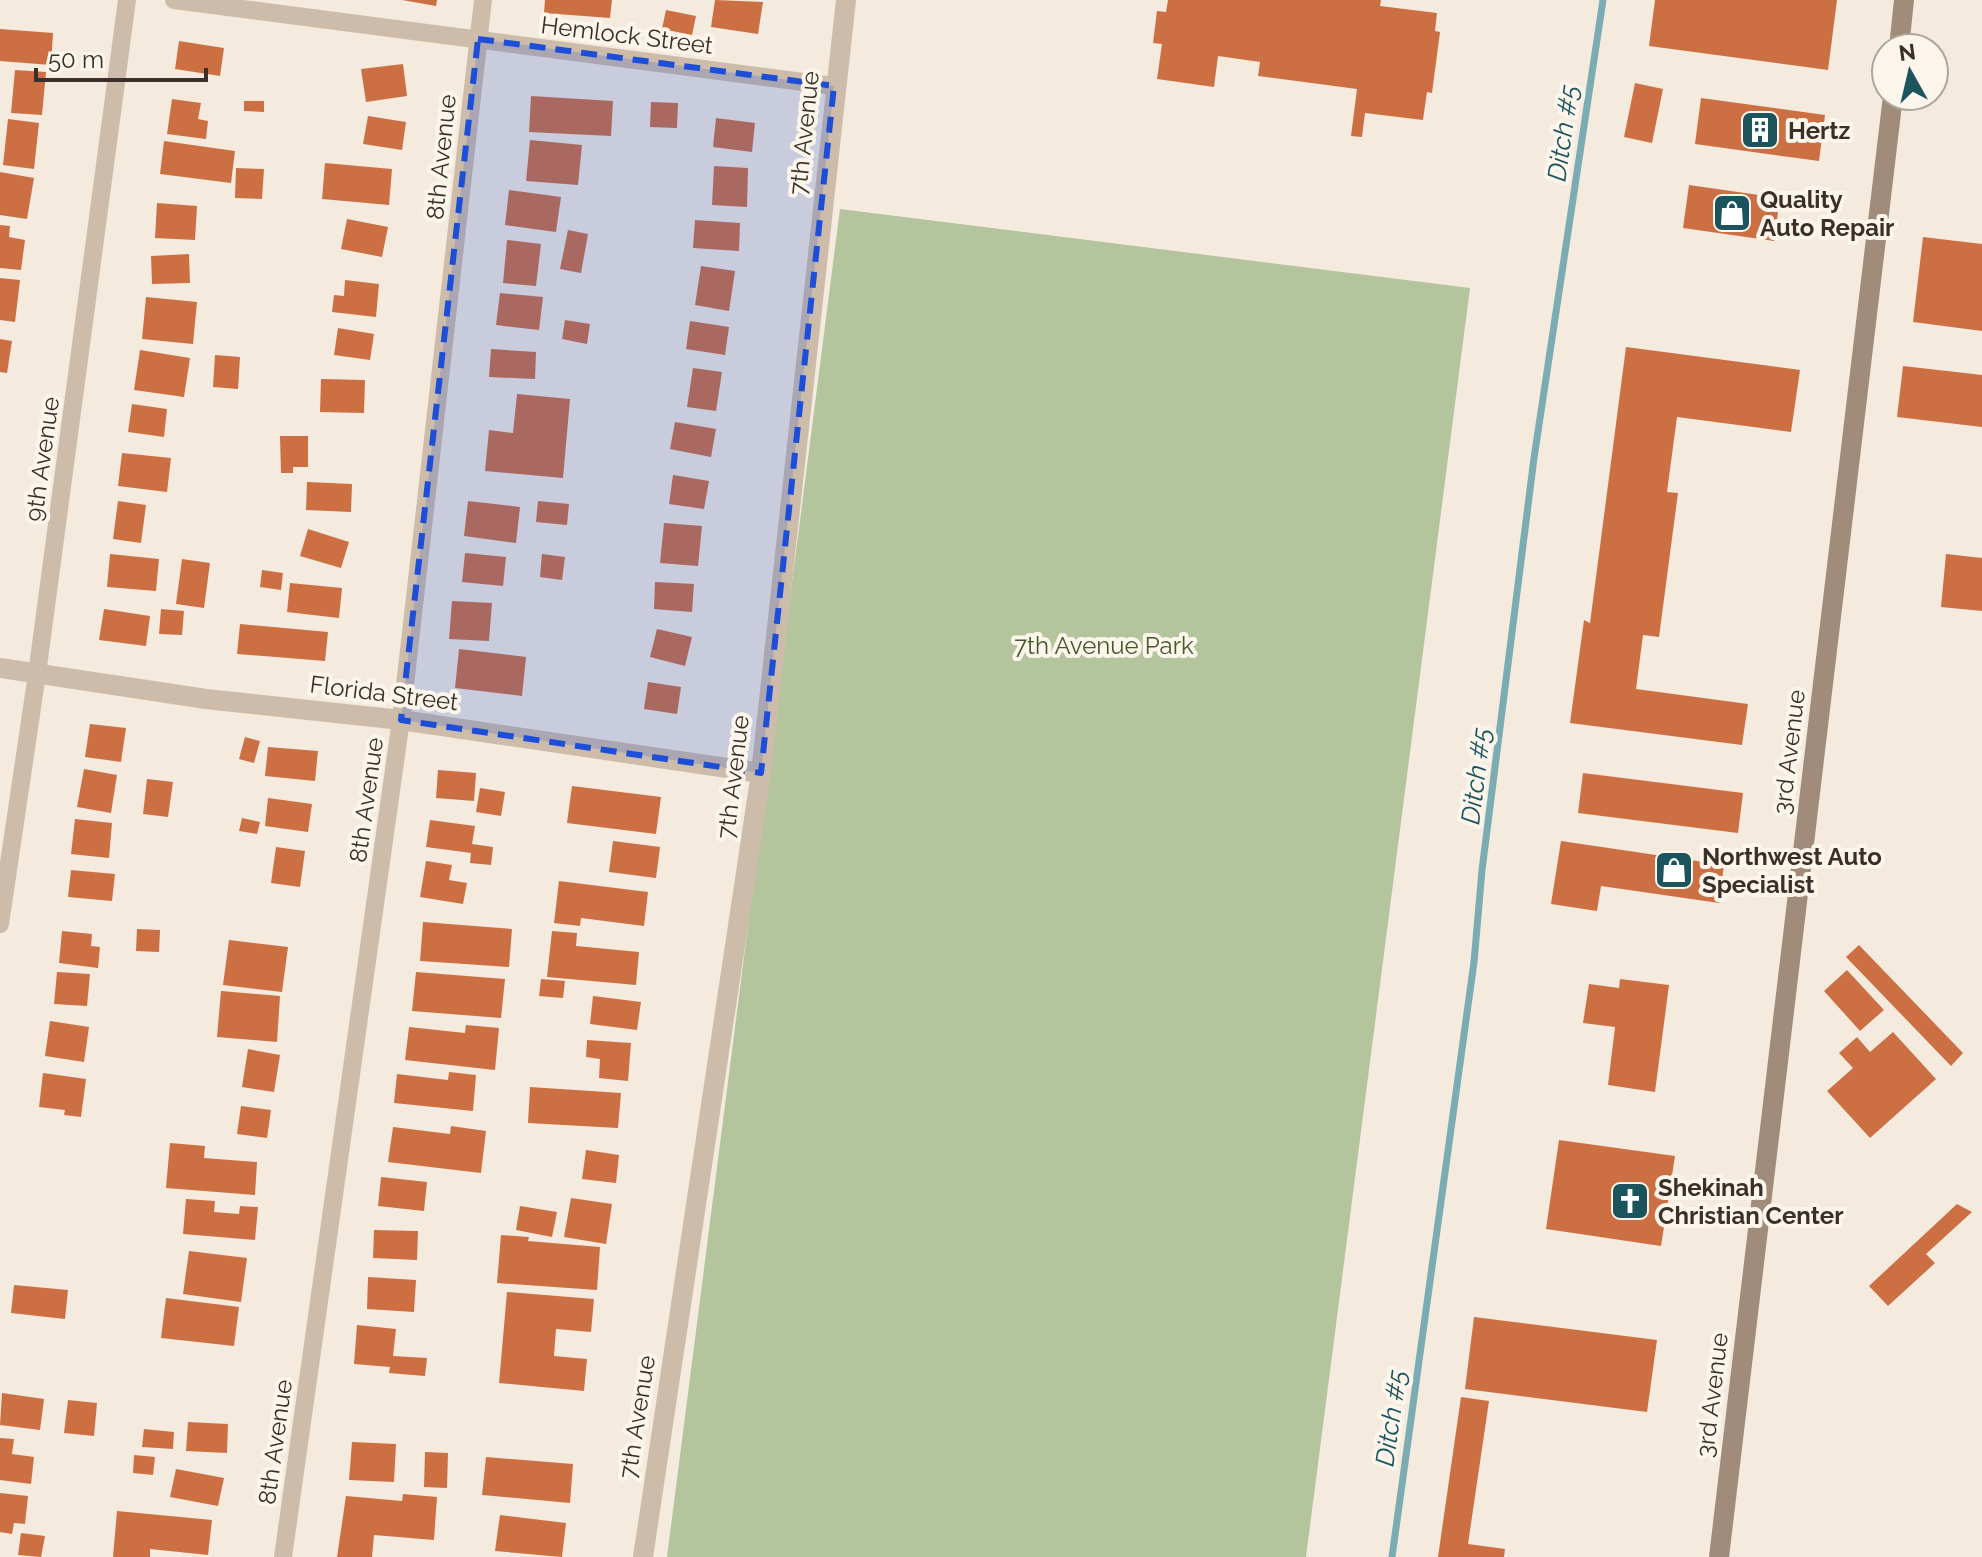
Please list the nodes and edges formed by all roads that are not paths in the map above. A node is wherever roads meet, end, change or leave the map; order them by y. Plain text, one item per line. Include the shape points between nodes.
1 (127, 0) edge
2 (174, 0) edge
3 (483, 0) edge
4 (846, 0) edge
5 (1904, 0) edge
6 (1901, 32) edge
7 (478, 39) junction
8 (834, 86) junction
9 (1891, 112) edge
10 (0, 668) edge
11 (37, 674) junction
12 (401, 720) junction
13 (761, 773) junction
14 (0, 924) edge
15 (283, 1557) edge
16 (643, 1557) edge
17 (1719, 1557) edge

1 - 11 street, 9th Avenue
2 - 7 street, Hemlock Street
3 - 7 street, 8th Avenue
4 - 8 street, 7th Avenue
5 - 6 main road
7 - 8 street, Hemlock Street
7 - 12 street, 8th Avenue
8 - 13 street, 7th Avenue
9 - 17 main road, 3rd Avenue
10 - 11 street, Florida Street
11 - 12 street, Florida Street
11 - 14 street, 9th Avenue
12 - 13 street, Florida Street
12 - 15 street, 8th Avenue
13 - 16 street, 7th Avenue

